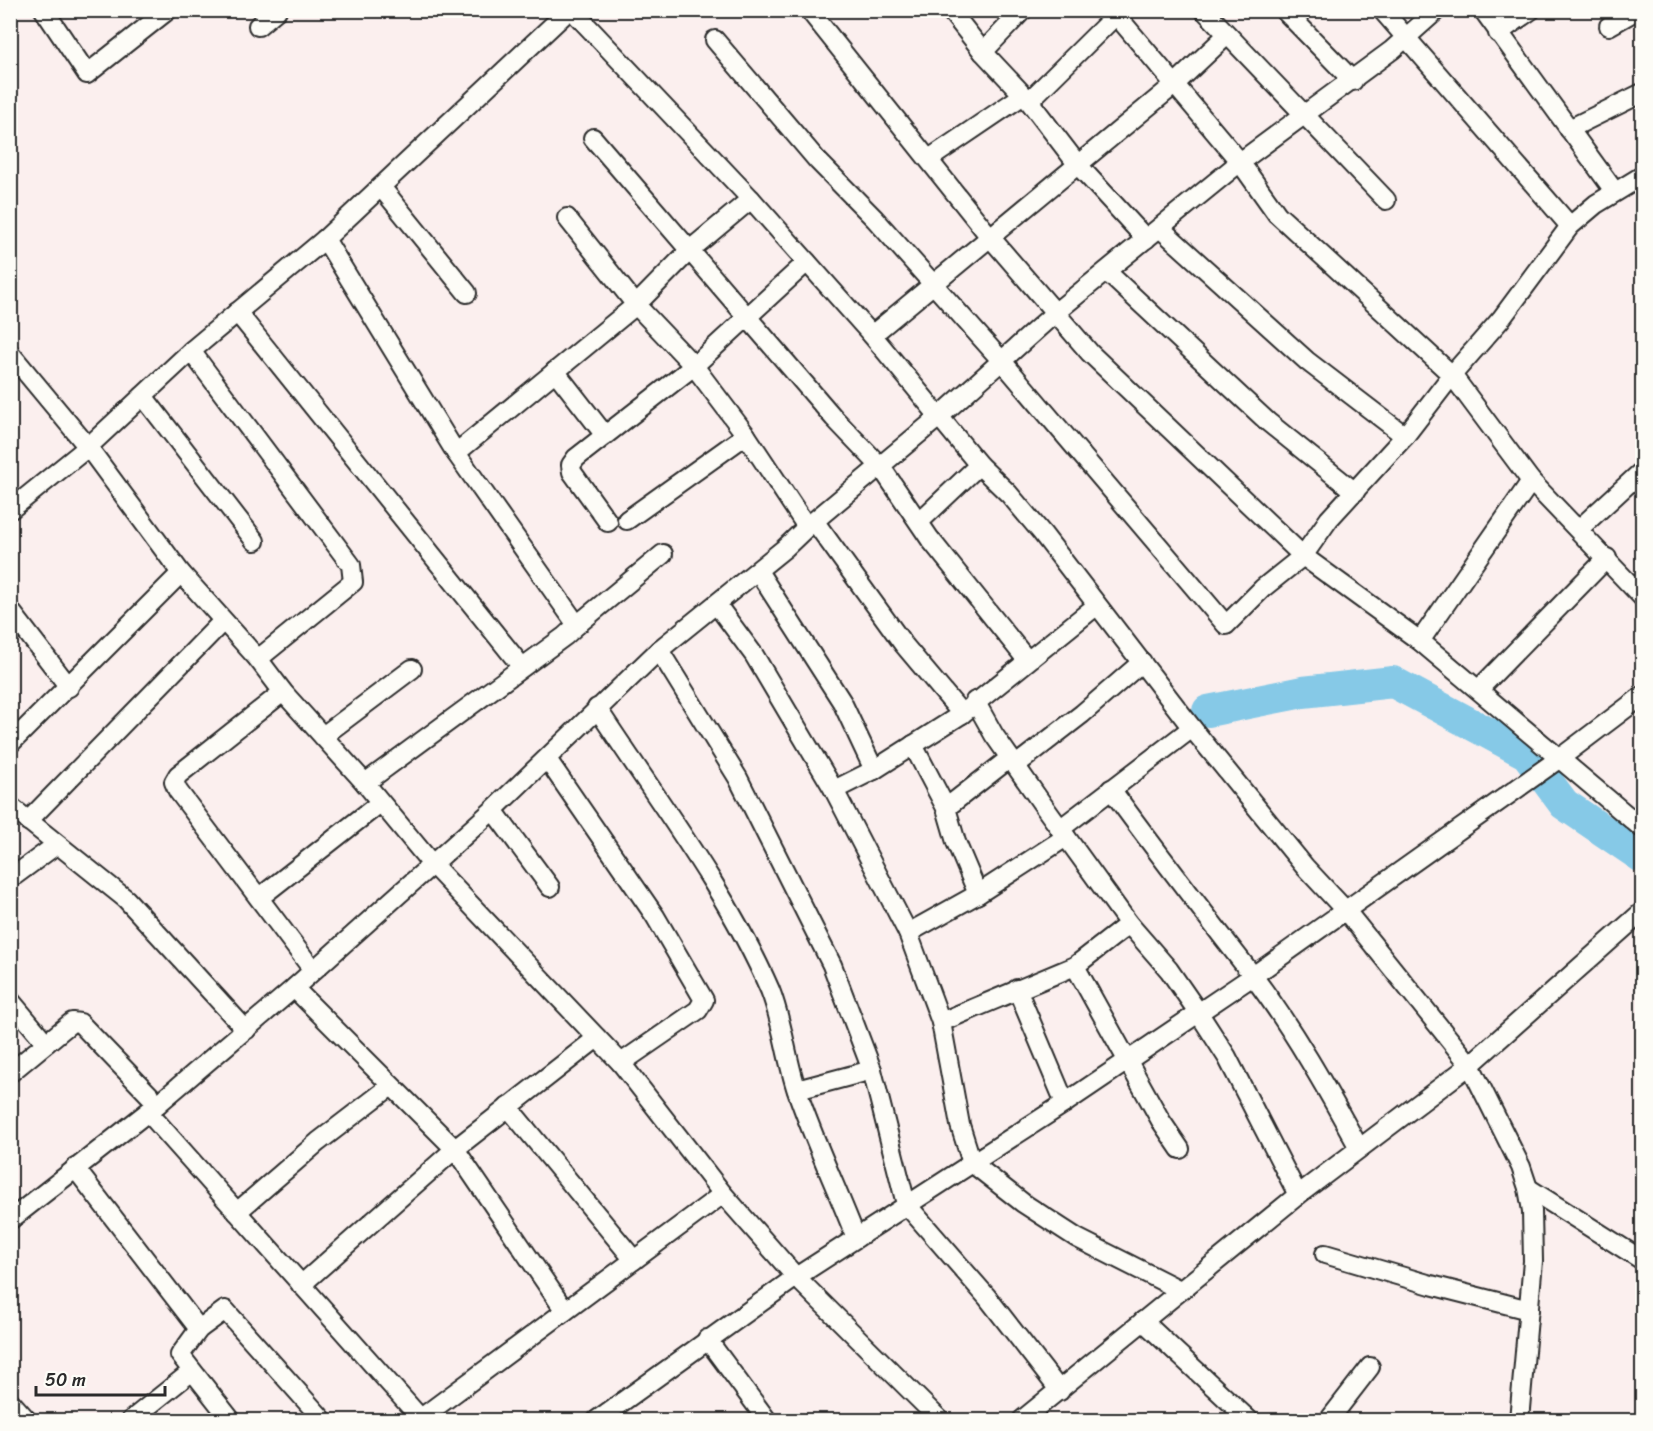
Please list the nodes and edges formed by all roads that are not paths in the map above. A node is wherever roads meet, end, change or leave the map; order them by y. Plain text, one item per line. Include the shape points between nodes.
1 (44, 10) edge
2 (168, 10) edge
3 (278, 10) edge
4 (570, 10) edge
5 (809, 10) edge
6 (950, 10) edge
7 (1023, 10) edge
8 (1204, 10) edge
9 (1284, 10) edge
10 (1382, 10) edge
11 (1437, 10) edge
12 (1483, 10) edge
13 (1531, 10) edge
14 (1637, 10) edge
15 (1116, 12) edge
16 (258, 26) dead end
17 (1609, 26) dead end
18 (1498, 33) junction
19 (1227, 35) junction
20 (1405, 38) junction
21 (715, 40) dead end
22 (982, 52) junction
23 (1353, 81) junction
24 (1174, 85) junction
25 (1642, 93) edge
26 (1025, 99) junction
27 (1306, 113) junction
28 (1569, 129) junction
29 (593, 138) dead end
30 (928, 159) junction
31 (1240, 162) junction
32 (1078, 165) junction
33 (1639, 185) edge
34 (381, 187) junction
35 (1615, 192) junction
36 (751, 199) junction
37 (1386, 200) dead end
38 (567, 218) dead end
39 (1570, 225) junction
40 (1153, 233) junction
41 (990, 237) junction
42 (325, 239) junction
43 (690, 250) junction
44 (807, 262) junction
45 (1107, 272) junction
46 (931, 284) junction
47 (467, 293) dead end
48 (636, 305) junction
49 (237, 312) junction
50 (1056, 312) junction
51 (747, 314) junction
52 (872, 336) junction
53 (191, 351) junction
54 (10, 353) edge
55 (1001, 360) junction
56 (694, 366) junction
57 (555, 371) junction
58 (1452, 375) junction
59 (143, 396) junction
60 (940, 416) junction
61 (604, 434) junction
62 (746, 435) junction
63 (1405, 436) junction
64 (88, 447) junction
65 (456, 453) junction
66 (979, 465) junction
67 (880, 467) junction
68 (1642, 471) edge
69 (1531, 481) junction
70 (1355, 492) junction
71 (10, 510) edge
72 (627, 520) dead end
73 (608, 522) dead end
74 (919, 522) junction
75 (811, 524) junction
76 (1579, 529) junction
77 (255, 542) dead end
78 (663, 554) dead end
79 (1303, 556) junction
80 (1607, 558) junction
81 (758, 571) junction
82 (181, 573) junction
83 (1642, 597) edge
84 (717, 605) junction
85 (1096, 606) junction
86 (10, 610) edge
87 (223, 621) junction
88 (577, 625) junction
89 (1420, 641) junction
90 (659, 650) junction
91 (258, 659) junction
92 (1027, 660) junction
93 (1142, 662) junction
94 (522, 667) junction
95 (412, 669) dead end
96 (69, 687) junction
97 (1479, 689) junction
98 (283, 692) junction
99 (1642, 696) edge
100 (975, 701) junction
101 (597, 708) junction
102 (962, 714) junction
103 (1192, 728) junction
104 (323, 736) junction
105 (10, 744) edge
106 (913, 745) junction
107 (1560, 758) junction
108 (547, 759) junction
109 (1013, 762) junction
110 (874, 770) junction
111 (364, 783) junction
112 (1111, 789) junction
113 (834, 790) junction
114 (380, 804) junction
115 (10, 806) edge
116 (946, 808) junction
117 (493, 810) junction
118 (28, 821) junction
119 (1642, 828) edge
120 (1063, 833) junction
121 (57, 845) junction
122 (431, 863) junction
123 (10, 879) edge
124 (550, 887) dead end
125 (978, 894) junction
126 (259, 898) junction
127 (1346, 911) junction
128 (1642, 912) edge
129 (1130, 924) junction
130 (908, 933) junction
131 (1075, 966) junction
132 (313, 970) junction
133 (1253, 976) junction
134 (294, 988) junction
135 (1017, 989) junction
136 (10, 1000) edge
137 (1198, 1012) junction
138 (941, 1022) junction
139 (246, 1030) junction
140 (597, 1038) junction
141 (46, 1043) junction
142 (1127, 1061) junction
143 (621, 1063) junction
144 (1470, 1065) junction
145 (872, 1070) junction
146 (10, 1073) edge
147 (391, 1086) junction
148 (797, 1090) junction
149 (1065, 1103) junction
150 (508, 1107) junction
151 (153, 1108) junction
152 (1359, 1148) junction
153 (455, 1149) junction
154 (1180, 1149) dead end
155 (972, 1163) junction
156 (75, 1168) junction
157 (1528, 1188) junction
158 (723, 1194) junction
159 (1298, 1196) junction
160 (906, 1204) junction
161 (237, 1212) junction
162 (10, 1220) edge
163 (856, 1238) junction
164 (1325, 1254) dead end
165 (634, 1260) junction
166 (1642, 1260) edge
167 (796, 1277) junction
168 (301, 1285) junction
169 (1180, 1290) junction
170 (1530, 1310) junction
171 (565, 1311) junction
172 (1143, 1321) junction
173 (199, 1329) junction
174 (707, 1339) junction
175 (1370, 1367) dead end
176 (191, 1372) junction
177 (1060, 1391) junction
178 (10, 1401) edge
179 (603, 1419) edge
180 (27, 1420) edge
181 (131, 1420) edge
182 (231, 1420) edge
183 (323, 1420) edge
184 (421, 1420) edge
185 (767, 1420) edge
186 (940, 1420) edge
187 (1022, 1420) edge
188 (1249, 1420) edge
189 (1329, 1420) edge
190 (1519, 1420) edge

1 - 2 street via 87,74
3 - 16 street
4 - 34 street
4 - 36 street
5 - 30 street
6 - 22 street
7 - 22 street
8 - 19 street
9 - 23 street
10 - 20 street
11 - 20 street
12 - 18 street
13 - 18 street
14 - 17 street
15 - 24 street
15 - 26 street
18 - 28 street
19 - 24 street
19 - 27 street
20 - 23 street
20 - 39 street
21 - 46 street via 817,160
22 - 26 street
23 - 27 street
24 - 31 street
24 - 32 street
25 - 28 street
26 - 30 street
26 - 32 street
27 - 31 street
27 - 37 street
28 - 35 street
29 - 43 street
30 - 41 street
31 - 40 street
31 - 58 street via 1277,214
32 - 40 street
32 - 41 street
33 - 35 street
34 - 42 street
34 - 47 street
35 - 39 street
36 - 43 street
36 - 44 street
38 - 48 street
39 - 58 street via 1523,292
40 - 45 street
40 - 63 street via 1307,361
41 - 46 street
41 - 50 street
42 - 49 street
42 - 65 street
43 - 48 street
43 - 51 street
44 - 51 street
44 - 52 street
45 - 50 street
45 - 70 street via 1269,422
46 - 52 street
46 - 55 street
48 - 56 street
48 - 57 street
49 - 53 street
49 - 94 street
50 - 55 street
50 - 79 street via 1090,353
51 - 56 street
51 - 67 street
52 - 60 street
53 - 59 street
53 - 91 street via 351,565 354,575 353,582
54 - 64 street
55 - 60 street
55 - 79 street via 1227,625 1263,588
56 - 61 street
56 - 62 street
57 - 61 street
57 - 65 street
58 - 63 street
58 - 69 street
59 - 64 street
59 - 77 street
60 - 66 street
60 - 67 street
61 - 73 street via 571,465
62 - 72 street
62 - 75 street
63 - 70 street
64 - 71 street
64 - 82 street
65 - 88 street
66 - 74 street
66 - 85 street via 1042,533
67 - 74 street
67 - 75 street
68 - 76 street
69 - 76 street
69 - 89 street
70 - 79 street via 1329,519
74 - 92 street
75 - 81 street
75 - 102 street
76 - 80 street
78 - 88 street
79 - 89 street
80 - 83 street
80 - 97 street
81 - 84 street
81 - 110 street via 842,702
82 - 87 street
82 - 96 street
84 - 90 street
84 - 113 street via 754,655
85 - 92 street
85 - 93 street
86 - 96 street
87 - 91 street
87 - 118 street
88 - 94 street
89 - 97 street
90 - 101 street
90 - 145 street via 748,798 832,965
91 - 98 street
92 - 100 street
93 - 103 street
93 - 109 street via 1082,714
94 - 111 street
95 - 104 street
96 - 105 street
97 - 107 street
98 - 104 street
98 - 126 street via 174,782
99 - 107 street
100 - 102 street
100 - 109 street
101 - 108 street
101 - 148 street via 730,911 770,992
102 - 106 street
103 - 112 street
103 - 127 street via 1305,867
104 - 111 street
106 - 110 street
106 - 116 street
107 - 119 street
107 - 127 street
108 - 117 street
108 - 143 street via 655,916 704,999 698,1010
109 - 116 street
109 - 120 street
110 - 113 street
111 - 114 street
112 - 120 street
112 - 133 street
113 - 130 street
114 - 122 street
114 - 126 street
115 - 118 street
116 - 125 street
117 - 122 street
117 - 124 street
118 - 121 street
120 - 125 street
120 - 129 street
121 - 123 street
121 - 139 street via 126,899
122 - 132 street
122 - 140 street
125 - 130 street
126 - 132 street
127 - 133 street
127 - 144 street
128 - 144 street
129 - 131 street
129 - 137 street
130 - 138 street
131 - 135 street
131 - 142 street
132 - 134 street
133 - 137 street
133 - 152 street via 1324,1085
134 - 139 street
134 - 147 street
135 - 138 street
135 - 149 street
136 - 141 street
137 - 142 street
137 - 159 street via 1227,1057
138 - 155 street via 960,1125
139 - 151 street
140 - 143 street
140 - 150 street
141 - 146 street
141 - 151 street via 72,1022 80,1023
142 - 149 street
142 - 154 street
143 - 158 street
144 - 152 street
144 - 157 street
145 - 148 street
145 - 160 street
147 - 153 street
147 - 161 street
148 - 163 street
149 - 155 street
150 - 153 street
150 - 165 street
151 - 156 street
151 - 161 street
152 - 159 street
153 - 168 street
153 - 171 street
155 - 160 street
155 - 169 street via 1077,1238
156 - 162 street
156 - 173 street
157 - 166 street
157 - 170 street via 1533,1233
158 - 165 street
158 - 167 street
159 - 169 street
160 - 163 street
160 - 177 street via 987,1297
161 - 168 street
163 - 167 street
164 - 170 street
165 - 171 street
167 - 174 street
167 - 186 street
168 - 184 street
169 - 172 street
170 - 190 street
171 - 184 street
172 - 177 street
172 - 188 street
173 - 176 street via 180,1355
173 - 183 street via 221,1311 229,1311
174 - 179 street
174 - 185 street
175 - 189 street
176 - 181 street
176 - 182 street
177 - 187 street
178 - 180 street

